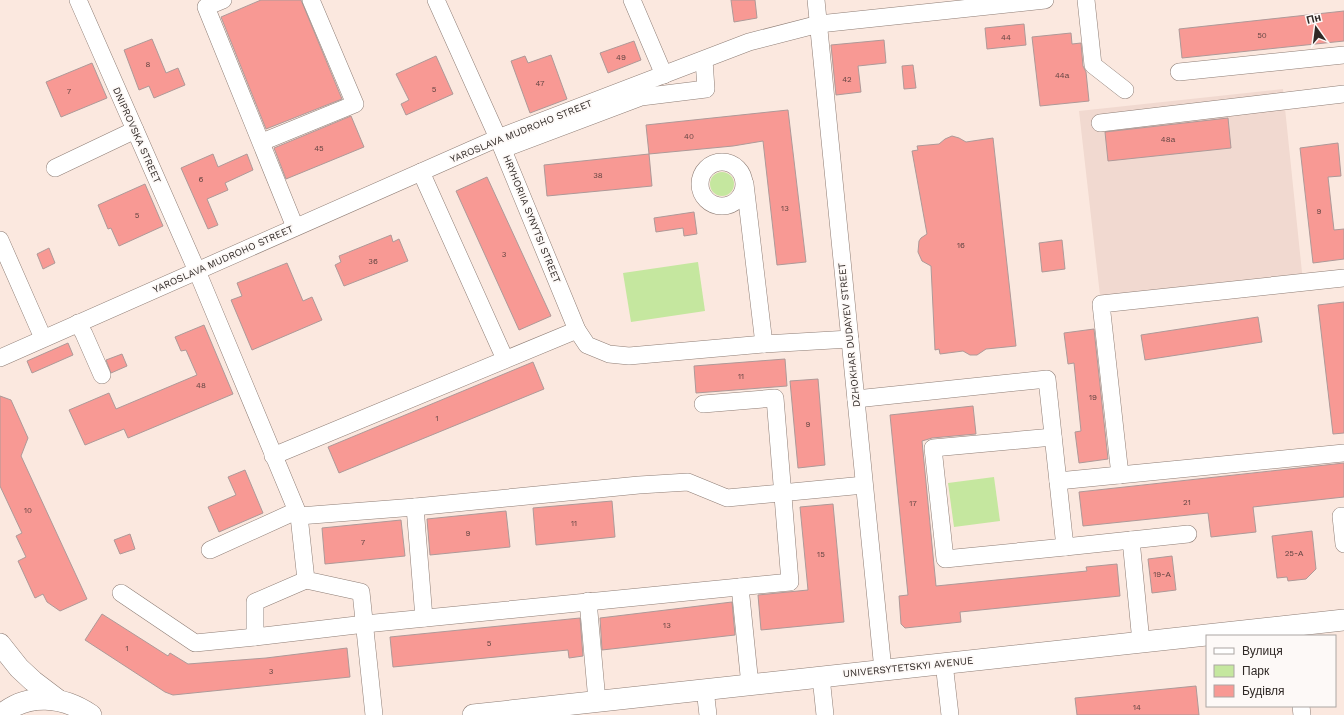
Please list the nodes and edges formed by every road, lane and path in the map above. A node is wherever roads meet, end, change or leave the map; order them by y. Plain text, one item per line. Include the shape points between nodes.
1 (78, 0) edge
2 (223, 0) edge
3 (312, 0) edge
4 (436, 0) edge
5 (632, 0) edge
6 (816, 0) edge
7 (1045, 0) edge
8 (1086, 0) edge
9 (975, 4) edge
10 (819, 24) junction
11 (1344, 54) edge
12 (704, 60) junction
13 (1179, 72) dead end
14 (664, 75) junction
15 (1125, 90) dead end
16 (1344, 94) edge
17 (1100, 123) dead end
18 (135, 130) junction
19 (262, 142) junction
20 (501, 143) junction
21 (55, 168) dead end
22 (422, 172) junction
23 (745, 184) dead end
24 (295, 227) junction
25 (0, 240) edge
26 (197, 270) junction
27 (1344, 278) edge
28 (78, 323) junction
29 (576, 330) junction
30 (43, 338) junction
31 (850, 339) junction
32 (764, 344) junction
33 (0, 358) edge
34 (505, 359) junction
35 (102, 375) dead end
36 (856, 399) junction
37 (703, 404) dead end
38 (1053, 437) junction
39 (1344, 453) edge
40 (273, 456) junction
41 (1120, 475) junction
42 (1058, 481) junction
43 (864, 484) junction
44 (782, 493) junction
45 (415, 507) junction
46 (297, 514) junction
47 (1344, 516) edge
48 (1188, 534) dead end
49 (1131, 540) junction
50 (1344, 544) edge
51 (1065, 547) junction
52 (210, 550) dead end
53 (306, 580) junction
54 (740, 587) junction
55 (121, 593) dead end
56 (588, 602) junction
57 (424, 618) junction
58 (1344, 620) edge
59 (365, 624) junction
60 (1293, 631) edge
61 (1238, 635) edge
62 (256, 637) junction
63 (1206, 637) edge
64 (1141, 642) junction
65 (0, 644) edge
66 (944, 663) junction
67 (882, 670) junction
68 (821, 677) junction
69 (750, 685) junction
70 (705, 689) junction
71 (58, 700) junction
72 (597, 701) junction
73 (522, 712) edge
74 (0, 715) edge
75 (91, 715) edge
76 (374, 715) edge
77 (473, 715) edge
78 (708, 715) edge
79 (825, 715) edge
80 (950, 715) edge

1 - 18 street, DNIPROVSKA STREET
2 - 19 street via 206,7
3 - 19 street via 355,104
4 - 20 street, HRYHORIIA SYNYTSI STREET
5 - 14 street
6 - 10 street, DZHOKHAR DUDAYEV STREET
7 - 9 street, YAROSLAVA MUDROHO STREET
8 - 15 street via 1093,65
9 - 10 street, YAROSLAVA MUDROHO STREET
10 - 12 street, YAROSLAVA MUDROHO STREET via 750,42
10 - 31 street, DZHOKHAR DUDAYEV STREET
11 - 13 street
12 - 14 street, YAROSLAVA MUDROHO STREET
12 - 20 street via 706,89 641,97
14 - 20 street, YAROSLAVA MUDROHO STREET
16 - 17 street
18 - 21 street
18 - 26 street, DNIPROVSKA STREET
19 - 24 street
20 - 22 street, YAROSLAVA MUDROHO STREET
20 - 29 street, HRYHORIIA SYNYTSI STREET
22 - 24 street, YAROSLAVA MUDROHO STREET
22 - 34 street
23 - 32 street
24 - 26 street, YAROSLAVA MUDROHO STREET
25 - 30 street
26 - 28 street, YAROSLAVA MUDROHO STREET
26 - 40 street, DNIPROVSKA STREET
27 - 41 street via 1101,304
28 - 30 street, YAROSLAVA MUDROHO STREET
28 - 35 street
29 - 32 street, HRYHORIIA SYNYTSI STREET via 587,345 609,354 629,356
29 - 34 street
30 - 33 street, YAROSLAVA MUDROHO STREET
31 - 32 street, HRYHORIIA SYNYTSI STREET
31 - 36 street, DZHOKHAR DUDAYEV STREET
34 - 40 street
36 - 38 street via 1047,379
36 - 43 street, DZHOKHAR DUDAYEV STREET
37 - 44 street via 775,398
38 - 42 street
38 - 51 street via 933,448 945,559
39 - 41 street
40 - 46 street, DNIPROVSKA STREET
41 - 42 street
42 - 51 street
43 - 44 street
43 - 67 street, DZHOKHAR DUDAYEV STREET
44 - 45 street via 727,498 688,482
44 - 54 street via 790,582
45 - 46 street
45 - 57 street
46 - 52 street
46 - 53 street, DNIPROVSKA STREET
47 - 50 street via 1341,516
48 - 49 street
49 - 51 street
49 - 64 street
53 - 59 street via 361,592
53 - 62 street via 255,602
54 - 56 street
54 - 69 street
55 - 62 street via 195,643
56 - 57 street
56 - 72 street
57 - 59 street
58 - 60 main road, UNIVERSYTETSKYI AVENUE
59 - 62 street
59 - 76 street
60 - 61 main road, UNIVERSYTETSKYI AVENUE
63 - 64 main road, UNIVERSYTETSKYI AVENUE
64 - 66 main road, UNIVERSYTETSKYI AVENUE
65 - 71 main road via 33,682
66 - 67 main road, UNIVERSYTETSKYI AVENUE
66 - 80 street
67 - 68 main road, UNIVERSYTETSKYI AVENUE
68 - 69 main road, UNIVERSYTETSKYI AVENUE
68 - 79 street
69 - 70 main road, UNIVERSYTETSKYI AVENUE
70 - 72 main road, UNIVERSYTETSKYI AVENUE
70 - 78 street
71 - 74 main road via 30,701 16,705
71 - 75 main road via 79,707
72 - 73 main road, UNIVERSYTETSKYI AVENUE
73 - 77 main road, UNIVERSYTETSKYI AVENUE

